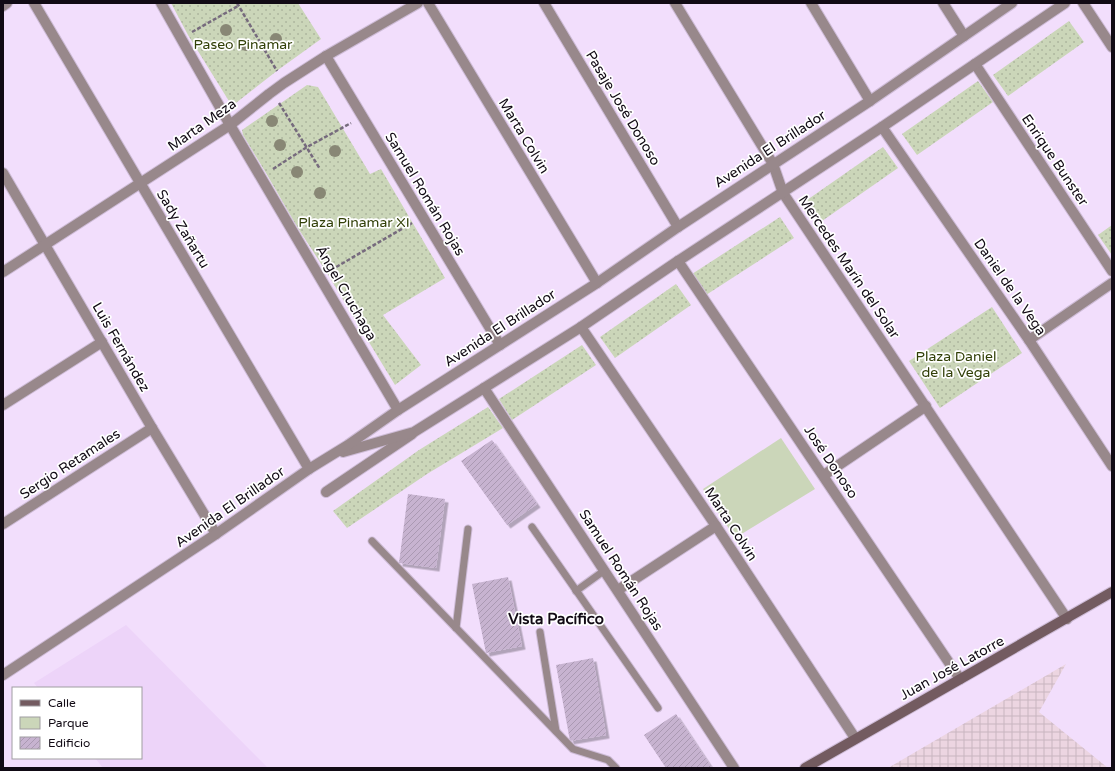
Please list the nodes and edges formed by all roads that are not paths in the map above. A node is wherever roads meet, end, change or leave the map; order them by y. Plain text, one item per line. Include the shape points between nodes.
1 (7, 3) edge
2 (34, 3) edge
3 (161, 3) edge
4 (418, 3) edge
5 (428, 3) edge
6 (544, 3) edge
7 (675, 3) edge
8 (811, 3) edge
9 (943, 3) edge
10 (1012, 3) edge
11 (1065, 3) edge
12 (1082, 3) edge
13 (3, 6) edge
14 (964, 36) junction
15 (1112, 47) edge
16 (326, 56) junction
17 (975, 64) junction
18 (870, 101) junction
19 (230, 124) junction
20 (882, 127) junction
21 (773, 164) junction
22 (3, 173) edge
23 (140, 183) junction
24 (783, 193) junction
25 (678, 227) junction
26 (45, 245) junction
27 (678, 261) junction
28 (1112, 271) edge
29 (3, 272) edge
30 (597, 283) junction
31 (1112, 283) edge
32 (581, 327) junction
33 (1030, 340) junction
34 (102, 342) junction
35 (500, 345) junction
36 (484, 388) junction
37 (3, 405) edge
38 (926, 406) junction
39 (398, 410) junction
40 (152, 428) junction
41 (414, 432) junction
42 (327, 457) junction
43 (1112, 466) edge
44 (309, 469) junction
45 (824, 475) junction
46 (326, 492) dead end
47 (3, 524) edge
48 (716, 526) junction
49 (532, 527) dead end
50 (468, 529) dead end
51 (216, 534) junction
52 (372, 540) dead end
53 (605, 570) junction
54 (618, 590) junction
55 (576, 591) junction
56 (1112, 592) edge
57 (1067, 619) junction
58 (456, 628) junction
59 (540, 632) dead end
60 (4, 672) edge
61 (960, 679) junction
62 (658, 708) dead end
63 (556, 731) junction
64 (855, 738) junction
65 (616, 768) edge
66 (734, 768) edge
67 (805, 768) edge

1 - 13 street
2 - 23 street, Sady Zañartu
3 - 19 street, Ángel Cruchaga
4 - 16 street, Marta Meza
5 - 30 street, Marta Colvin
6 - 25 street, Pasaje José Donoso
7 - 21 street, Mercedes Marín del Solar
8 - 18 street
9 - 14 street
10 - 14 street, Avenida El Brillador
11 - 17 street
12 - 15 street
14 - 18 street, Avenida El Brillador
16 - 19 street, Marta Meza via 284,83
16 - 35 street, Samuel Román Rojas
17 - 20 street
17 - 28 street, Enrique Bunster
18 - 21 street, Avenida El Brillador
19 - 23 street, Marta Meza
19 - 39 street, Ángel Cruchaga
20 - 24 street
20 - 33 street, Daniel de la Vega
21 - 24 street, Mercedes Marín del Solar
21 - 25 street, Avenida El Brillador
22 - 26 street, Luis Fernández
23 - 26 street, Marta Meza
23 - 44 street, Sady Zañartu
24 - 27 street
24 - 38 street, Mercedes Marín del Solar
25 - 30 street, Avenida El Brillador
26 - 29 street, Marta Meza
26 - 34 street, Luis Fernández
27 - 32 street
27 - 45 street, José Donoso
30 - 35 street, Avenida El Brillador
31 - 33 street
32 - 36 street
32 - 48 street, Marta Colvin
33 - 43 street, Daniel de la Vega
34 - 37 street
34 - 40 street, Luis Fernández
35 - 39 street, Avenida El Brillador
36 - 41 street
36 - 53 street, Samuel Román Rojas
38 - 45 street
38 - 57 street, Mercedes Marín del Solar
39 - 42 street, Avenida El Brillador
40 - 47 street, Sergio Retamales
40 - 51 street, Luis Fernández
41 - 42 street
41 - 46 street
42 - 44 street, Avenida El Brillador
44 - 51 street, Avenida El Brillador
45 - 61 street, José Donoso
48 - 54 street
48 - 64 street, Marta Colvin
49 - 55 lane
50 - 58 lane
51 - 60 street, Avenida El Brillador
52 - 58 lane
53 - 54 street, Samuel Román Rojas
53 - 55 lane
54 - 66 street, Samuel Román Rojas
55 - 62 lane
56 - 57 main road, Juan José Latorre
57 - 61 main road, Juan José Latorre
58 - 63 lane
59 - 63 lane
61 - 64 main road, Juan José Latorre
63 - 65 lane via 573,749 608,760
64 - 67 main road, Juan José Latorre

